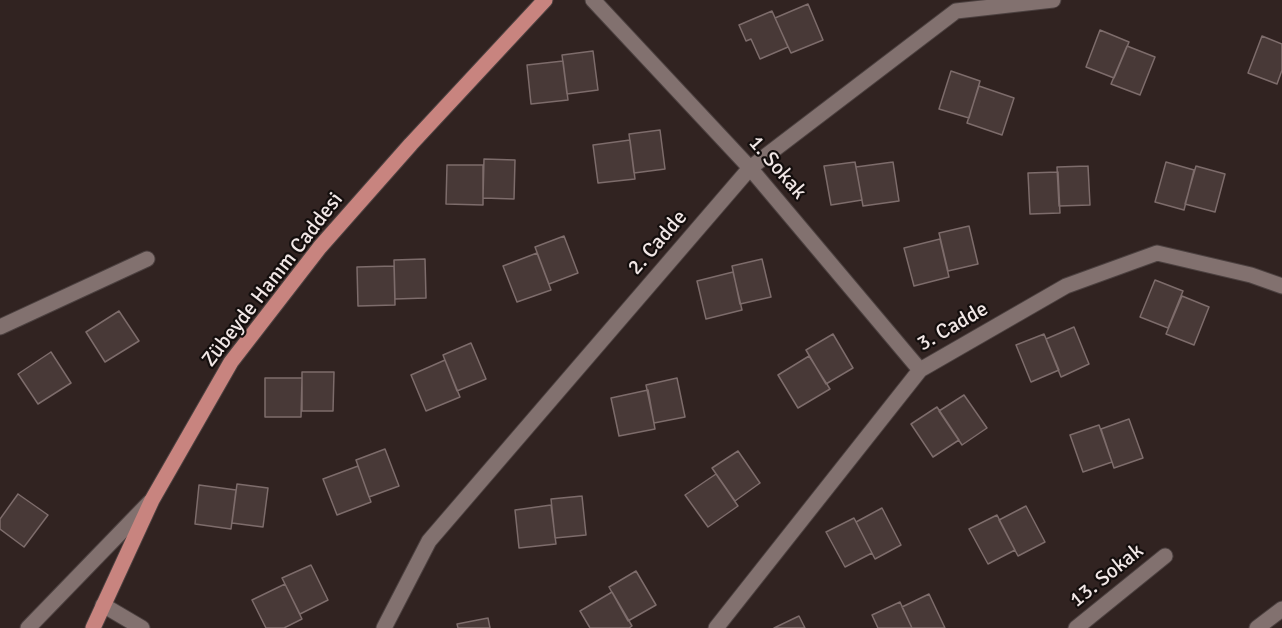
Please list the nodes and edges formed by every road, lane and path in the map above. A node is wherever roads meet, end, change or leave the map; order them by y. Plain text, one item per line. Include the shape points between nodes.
1 (545, 0) edge
2 (593, 0) edge
3 (1053, 0) edge
4 (750, 168) junction
5 (147, 259) dead end
6 (1282, 286) edge
7 (0, 327) edge
8 (920, 370) junction
9 (152, 500) junction
10 (1165, 556) dead end
11 (103, 605) junction
12 (1282, 609) edge
13 (28, 628) edge
14 (93, 628) edge
15 (142, 628) edge
16 (384, 628) edge
17 (716, 628) edge
18 (1076, 628) edge
19 (1257, 628) edge

1 - 9 main road, Zübeyde Hanım Caddesi via 320,247 231,362
2 - 4 street, 1. Sokak
3 - 4 street, 2. Cadde via 956,11
4 - 8 street, 1. Sokak
4 - 16 street, 2. Cadde via 429,542
5 - 7 street
6 - 8 street, 3. Cadde via 1157,254 1066,286
8 - 17 street, 3. Cadde
9 - 11 main road, Zübeyde Hanım Caddesi
9 - 13 street
10 - 18 street, 13. Sokak
11 - 14 main road, Zübeyde Hanım Caddesi
11 - 15 street
12 - 19 street

